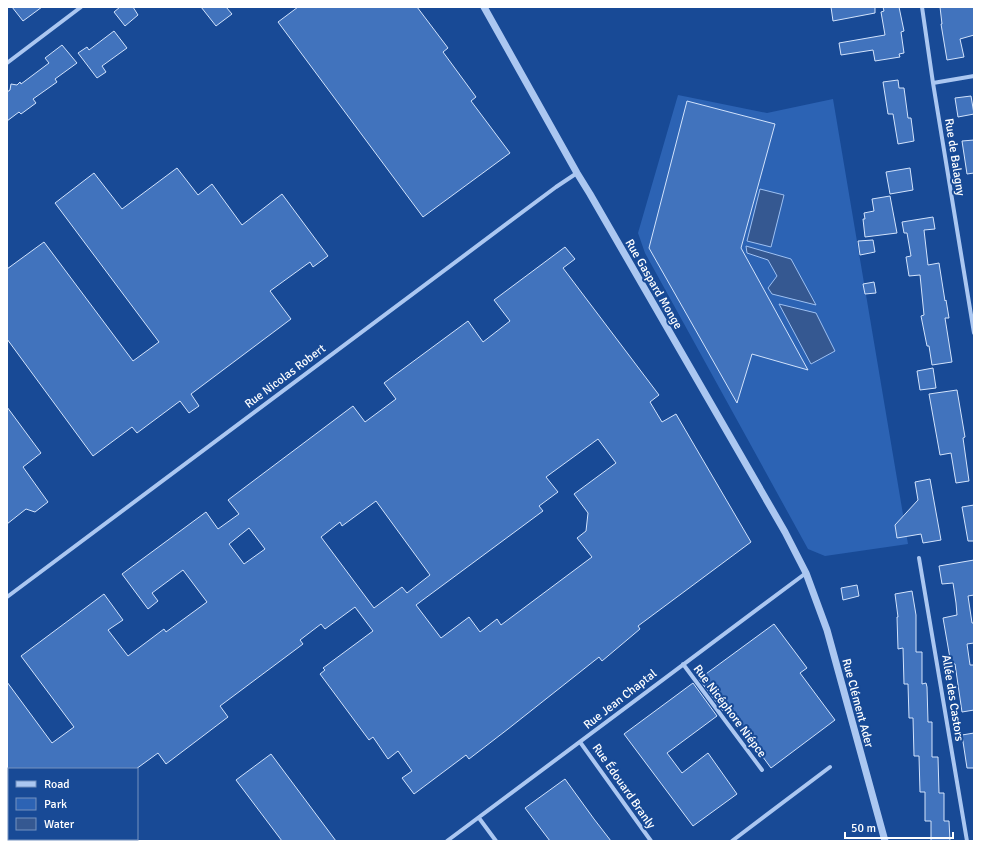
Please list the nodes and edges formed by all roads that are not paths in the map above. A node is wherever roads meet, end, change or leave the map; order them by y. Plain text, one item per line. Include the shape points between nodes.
1 (81, 7) edge
2 (484, 7) edge
3 (922, 7) edge
4 (7, 63) edge
5 (974, 76) edge
6 (933, 83) junction
7 (577, 174) junction
8 (974, 333) edge
9 (919, 558) dead end
10 (806, 573) junction
11 (7, 597) edge
12 (683, 664) junction
13 (580, 742) junction
14 (830, 767) dead end
15 (762, 770) dead end
16 (479, 818) junction
17 (447, 841) edge
18 (496, 841) edge
19 (650, 841) edge
20 (732, 841) edge
21 (885, 841) edge
22 (967, 841) edge

1 - 4 street
2 - 7 street, Rue Gaspard Monge
3 - 6 street, Rue de Balagny
5 - 6 street
6 - 8 street, Rue de Balagny
7 - 10 street, Rue Gaspard Monge via 785,532
7 - 11 street, Rue Nicolas Robert via 556,186
9 - 22 street, Allée des Castors
10 - 12 street, Rue Jean Chaptal
10 - 21 street, Rue Clément Ader via 827,630
12 - 13 street, Rue Jean Chaptal
12 - 15 street, Rue Nicéphore Niépce
13 - 16 street, Rue Jean Chaptal
13 - 19 street, Rue Édouard Branly
14 - 20 street
16 - 17 street, Rue Jean Chaptal
16 - 18 street

